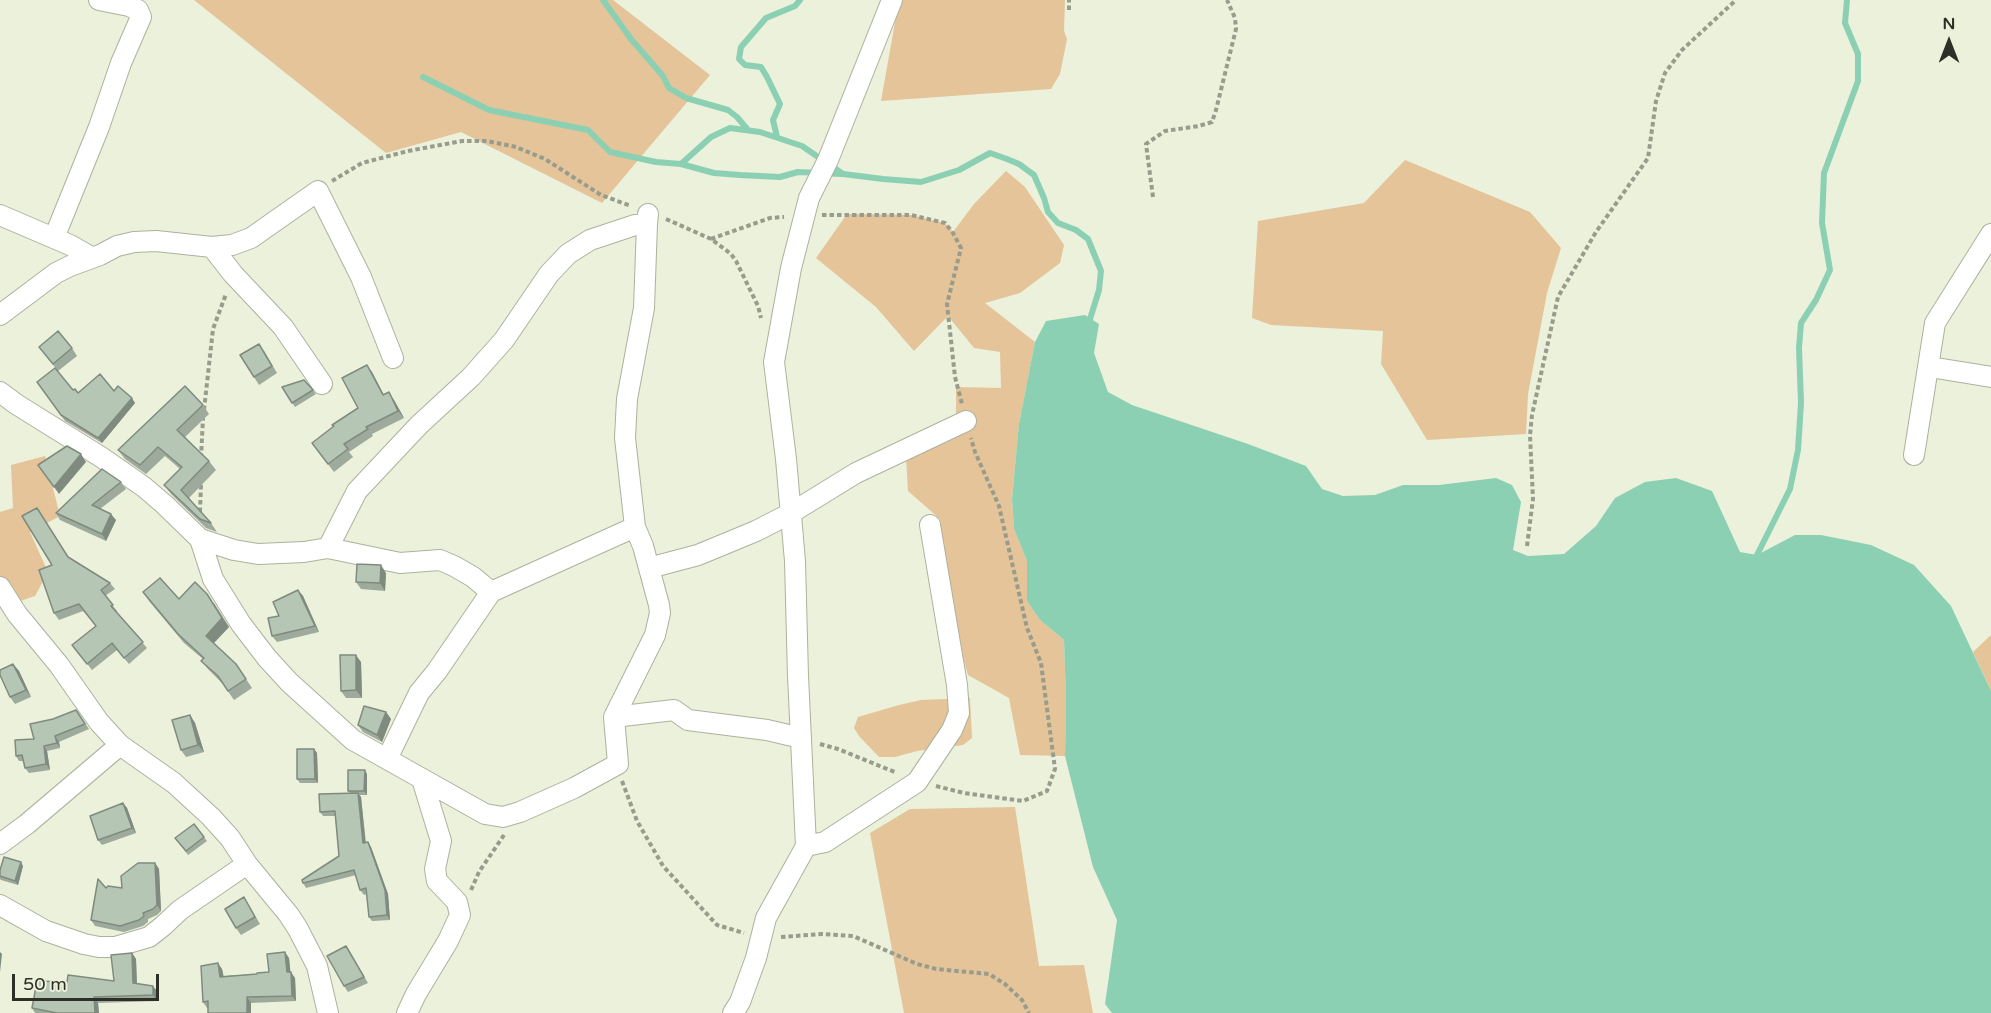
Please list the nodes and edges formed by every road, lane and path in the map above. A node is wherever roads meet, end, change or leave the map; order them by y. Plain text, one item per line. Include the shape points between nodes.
1 (99, 0) edge
2 (892, 0) edge
3 (1069, 0) edge
4 (1227, 0) edge
5 (1736, 0) edge
6 (1069, 10) dead end
7 (318, 191) junction
8 (1153, 197) dead end
9 (0, 215) edge
10 (804, 216) junction
11 (648, 218) junction
12 (1991, 234) edge
13 (54, 238) junction
14 (711, 239) junction
15 (212, 248) junction
16 (91, 258) junction
17 (232, 274) junction
18 (0, 315) edge
19 (764, 328) dead end
20 (393, 358) dead end
21 (1930, 367) junction
22 (1991, 377) edge
23 (322, 384) dead end
24 (0, 392) edge
25 (966, 421) junction
26 (1914, 455) dead end
27 (201, 458) edge
28 (201, 482) edge
29 (791, 513) junction
30 (930, 525) dead end
31 (635, 527) junction
32 (200, 539) junction
33 (1527, 546) dead end
34 (328, 548) junction
35 (649, 568) junction
36 (0, 587) edge
37 (491, 592) junction
38 (614, 717) junction
39 (801, 738) junction
40 (120, 745) junction
41 (387, 759) junction
42 (618, 764) junction
43 (422, 779) junction
44 (916, 782) junction
45 (520, 812) junction
46 (0, 844) edge
47 (806, 846) junction
48 (247, 864) junction
49 (0, 905) edge
50 (460, 915) junction
51 (761, 938) junction
52 (328, 1013) edge
53 (407, 1013) edge
54 (733, 1013) edge
55 (1029, 1013) edge

1 - 13 street via 129,6 138,10 141,17
2 - 10 street
3 - 6 path
4 - 8 path via 1236,30 1212,122 1166,130 1146,144
5 - 33 path via 1682,50 1665,73 1656,101 1648,158 1596,232 1558,297 1532,415 1533,499
7 - 11 path via 362,163 435,145 487,141 545,159 601,195
7 - 15 street via 251,238
7 - 20 street via 361,277
9 - 13 street
10 - 14 path via 770,218
10 - 25 path via 911,215 945,223 953,232 961,248 947,304 955,377
10 - 29 street via 774,362
11 - 14 path
11 - 31 street via 644,308 624,438
11 - 34 street via 590,240 568,254 549,274 504,340 357,491
12 - 21 street via 1935,323
13 - 16 street
14 - 19 path via 736,261
15 - 16 street via 134,242
15 - 17 street
16 - 18 street via 56,273
17 - 23 street via 283,327
17 - 27 path via 213,329
21 - 22 street
21 - 26 street
24 - 32 street via 144,487
25 - 29 street via 856,472
25 - 44 path via 999,506 1027,628 1041,663 1055,769 1047,791 1023,801
28 - 32 path
29 - 35 street via 724,546
29 - 39 street
30 - 44 street via 960,712
31 - 35 street
31 - 37 street
32 - 34 street via 258,554
32 - 41 street via 213,579 267,658 353,740
34 - 37 street via 400,563 441,560
35 - 38 street via 659,605 659,622
36 - 40 street
37 - 41 street via 419,693
38 - 39 street via 674,710 688,720
38 - 42 street
39 - 44 path
39 - 47 street
40 - 46 street
40 - 48 street via 174,783 211,816
41 - 43 street
42 - 45 street
42 - 51 path via 637,821 663,866 717,925
43 - 45 street via 485,814 503,817
43 - 50 street via 441,841 435,869 437,881 457,902
44 - 47 street via 825,842
45 - 50 path via 479,872
47 - 51 street via 766,918
48 - 49 street via 148,937 115,947 99,947 46,931
48 - 52 street via 298,929 317,966
50 - 53 street
51 - 54 street
51 - 55 path via 853,936 916,964 989,974 1022,1000

